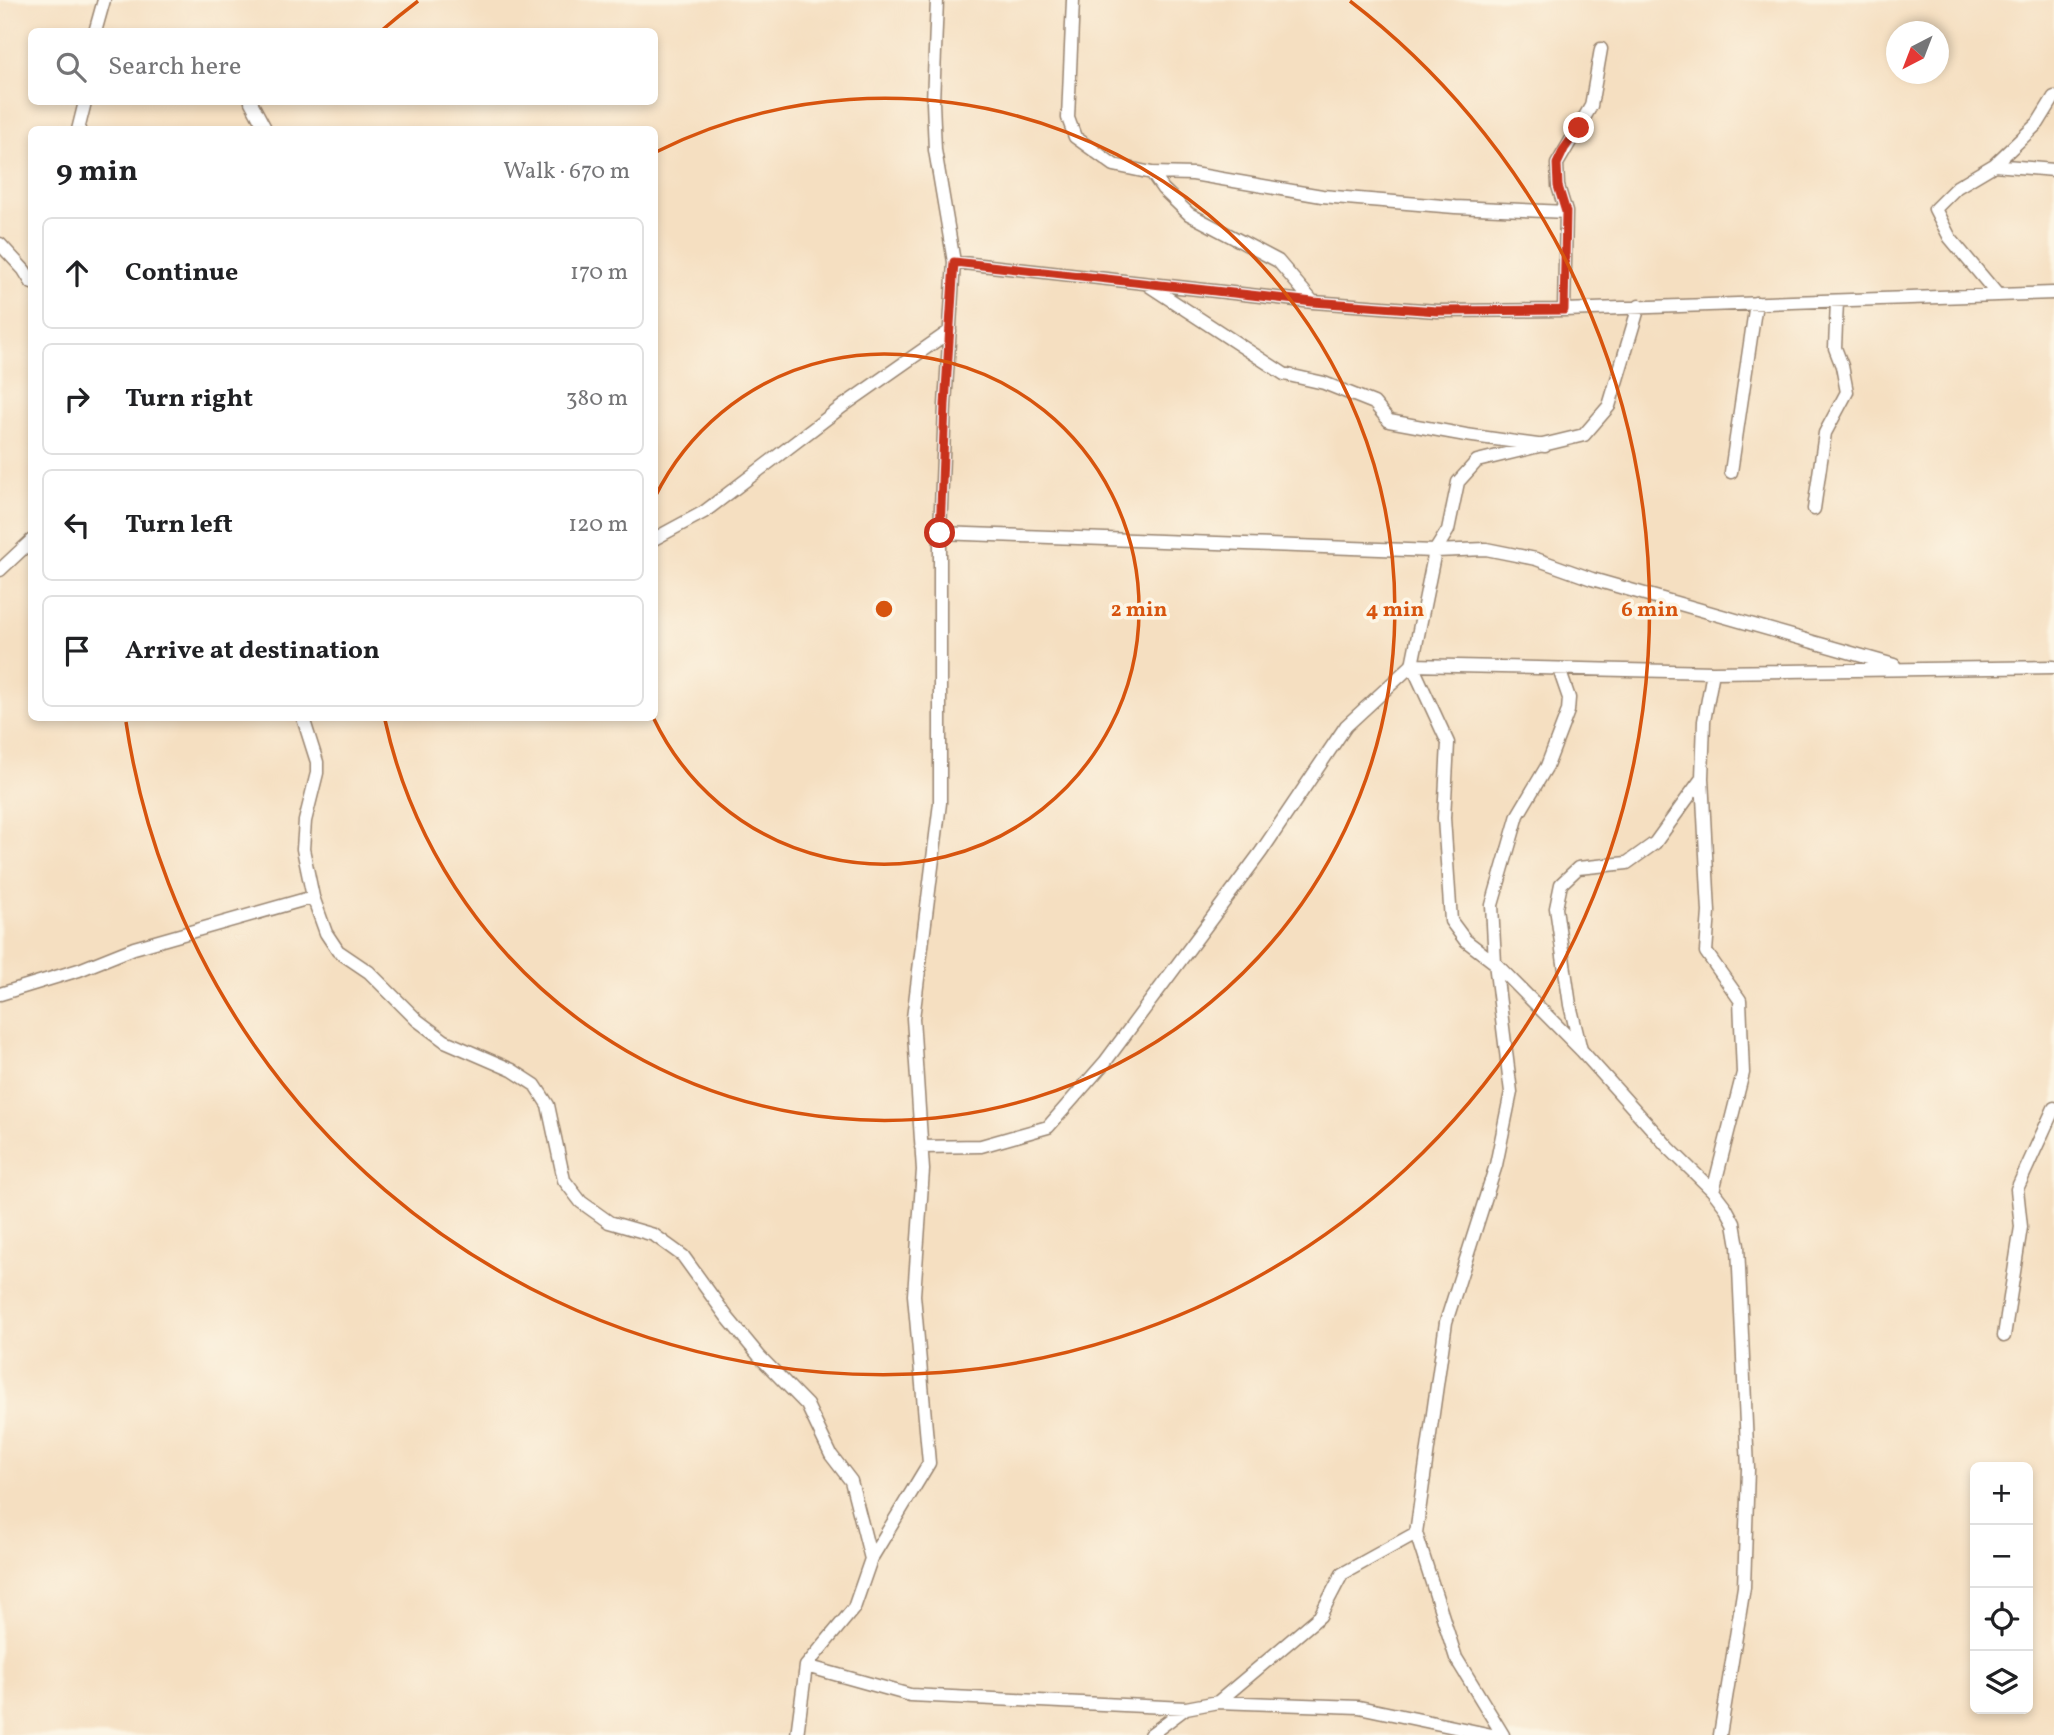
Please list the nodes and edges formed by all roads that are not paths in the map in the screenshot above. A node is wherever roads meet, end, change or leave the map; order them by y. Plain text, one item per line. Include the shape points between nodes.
1 (104, 0) edge
2 (937, 0) edge
3 (1073, 0) edge
4 (96, 28) edge
5 (1601, 49) dead end
6 (2054, 97) edge
7 (84, 105) edge
8 (253, 105) edge
9 (79, 126) edge
10 (264, 126) edge
11 (1994, 165) junction
12 (2054, 170) edge
13 (1152, 173) junction
14 (1566, 212) junction
15 (0, 244) edge
16 (954, 262) junction
17 (28, 276) edge
18 (1145, 283) junction
19 (2054, 293) edge
20 (1997, 294) junction
21 (1837, 301) junction
22 (1313, 302) junction
23 (1756, 303) junction
24 (1639, 306) junction
25 (1564, 310) junction
26 (950, 331) junction
27 (1545, 446) junction
28 (1731, 472) dead end
29 (1814, 509) dead end
30 (940, 533) junction
31 (658, 537) edge
32 (28, 544) edge
33 (1435, 551) junction
34 (0, 570) edge
35 (1412, 664) junction
36 (2054, 667) edge
37 (1559, 669) junction
38 (1909, 669) junction
39 (1713, 673) junction
40 (304, 721) edge
41 (1702, 778) junction
42 (313, 897) junction
43 (1495, 963) junction
44 (0, 994) edge
45 (1582, 1051) junction
46 (2054, 1108) edge
47 (922, 1147) junction
48 (1713, 1191) junction
49 (2004, 1336) dead end
50 (1416, 1533) junction
51 (872, 1559) junction
52 (806, 1666) junction
53 (1218, 1702) junction
54 (1186, 1708) junction
55 (797, 1735) edge
56 (1150, 1735) edge
57 (1492, 1735) edge
58 (1503, 1735) edge
59 (1720, 1735) edge

1 - 4 street
2 - 16 street via 935,150
3 - 13 street via 1068,118 1075,137 1114,165
5 - 14 street via 1591,106 1557,164
6 - 11 street via 2038,123
7 - 9 street
8 - 10 street
11 - 12 street
11 - 20 street via 1957,187 1935,209 1950,238
13 - 14 street via 1193,174 1322,196
13 - 22 street via 1189,214 1278,261
14 - 25 street
15 - 17 street
16 - 18 street
16 - 26 street
18 - 22 street
18 - 27 street via 1283,374 1324,383 1374,403 1389,421
19 - 20 street
20 - 21 street
21 - 23 street
21 - 29 street via 1835,348 1847,392 1825,433
22 - 25 street via 1437,311
23 - 24 street
23 - 28 street
24 - 25 street
24 - 27 street via 1609,407 1584,435
26 - 30 street
26 - 31 street via 704,512
27 - 33 street via 1477,461 1458,482 1448,530
30 - 33 street
30 - 47 street via 940,803 913,1018
32 - 34 street
33 - 35 street
33 - 38 street via 1486,550 1536,559
35 - 37 street
35 - 43 street via 1448,743 1444,818 1451,920 1465,940
35 - 47 street via 1346,726 1261,852 1105,1062 1048,1127 981,1146
36 - 38 street
37 - 39 street
37 - 43 street via 1569,698 1568,710 1547,766 1514,828 1492,905
38 - 39 street
39 - 41 street via 1704,721
40 - 42 street via 317,762 303,849
41 - 45 street via 1655,843 1627,863 1578,868 1561,884 1556,908 1570,1005
41 - 48 street via 1709,912 1706,952 1740,1000 1743,1073
42 - 44 street via 134,948
42 - 51 street via 338,951 369,972 417,1020 445,1041 535,1085 548,1105 564,1180 581,1202 609,1222 654,1235 683,1256 735,1327 807,1405 831,1455 851,1481
43 - 45 street
43 - 50 street via 1511,1092 1496,1165 1446,1322
45 - 48 street
46 - 49 street via 2017,1189 2021,1227
47 - 51 street via 914,1295 929,1463
48 - 59 street via 1734,1223 1738,1246 1748,1469 1744,1587
50 - 53 street via 1342,1574 1320,1616
50 - 58 street via 1456,1658
51 - 52 street via 855,1608
52 - 54 street via 910,1695
52 - 55 street
53 - 54 street
53 - 57 street via 1359,1707
54 - 56 street

